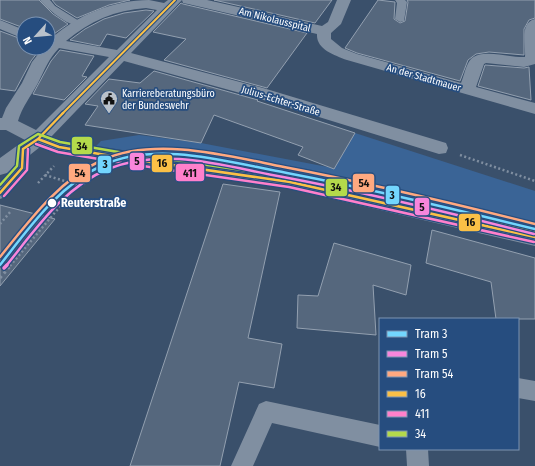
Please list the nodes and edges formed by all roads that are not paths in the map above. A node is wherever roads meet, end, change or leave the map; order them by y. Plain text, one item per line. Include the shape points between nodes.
1 (45, 0) edge
2 (188, 0) edge
3 (344, 0) edge
4 (400, 0) edge
5 (171, 4) edge
6 (400, 19) dead end
7 (535, 23) edge
8 (0, 24) edge
9 (79, 24) junction
10 (16, 31) edge
11 (324, 31) junction
12 (56, 40) edge
13 (56, 44) edge
14 (44, 56) edge
15 (121, 56) junction
16 (467, 90) junction
17 (535, 109) edge
18 (4, 124) edge
19 (31, 144) junction
20 (439, 148) road end
21 (0, 168) edge
22 (0, 193) edge
23 (535, 237) edge
24 (519, 388) edge
25 (535, 391) edge
26 (379, 436) edge
27 (417, 450) edge
28 (242, 466) edge
29 (419, 466) edge

1 - 9 lane via 52,8
2 - 11 street, Am Nikolausspital
3 - 11 street, Am Nikolausspital via 334,24
4 - 6 lane
5 - 9 street via 118,7
5 - 15 street
7 - 16 street via 532,26 533,58 530,61 517,63 480,59
8 - 10 street
9 - 12 street
11 - 16 street, An der Stadtmauer via 324,40 337,51
13 - 15 street, Julius-Echter-Straße
14 - 18 street
15 - 19 street
15 - 20 street, Julius-Echter-Straße via 257,92
16 - 17 street, An der Stadtmauer
18 - 19 street
19 - 21 street
19 - 22 lane via 22,168
19 - 23 street via 290,182
24 - 25 lane
26 - 28 lane via 266,411
27 - 29 lane

